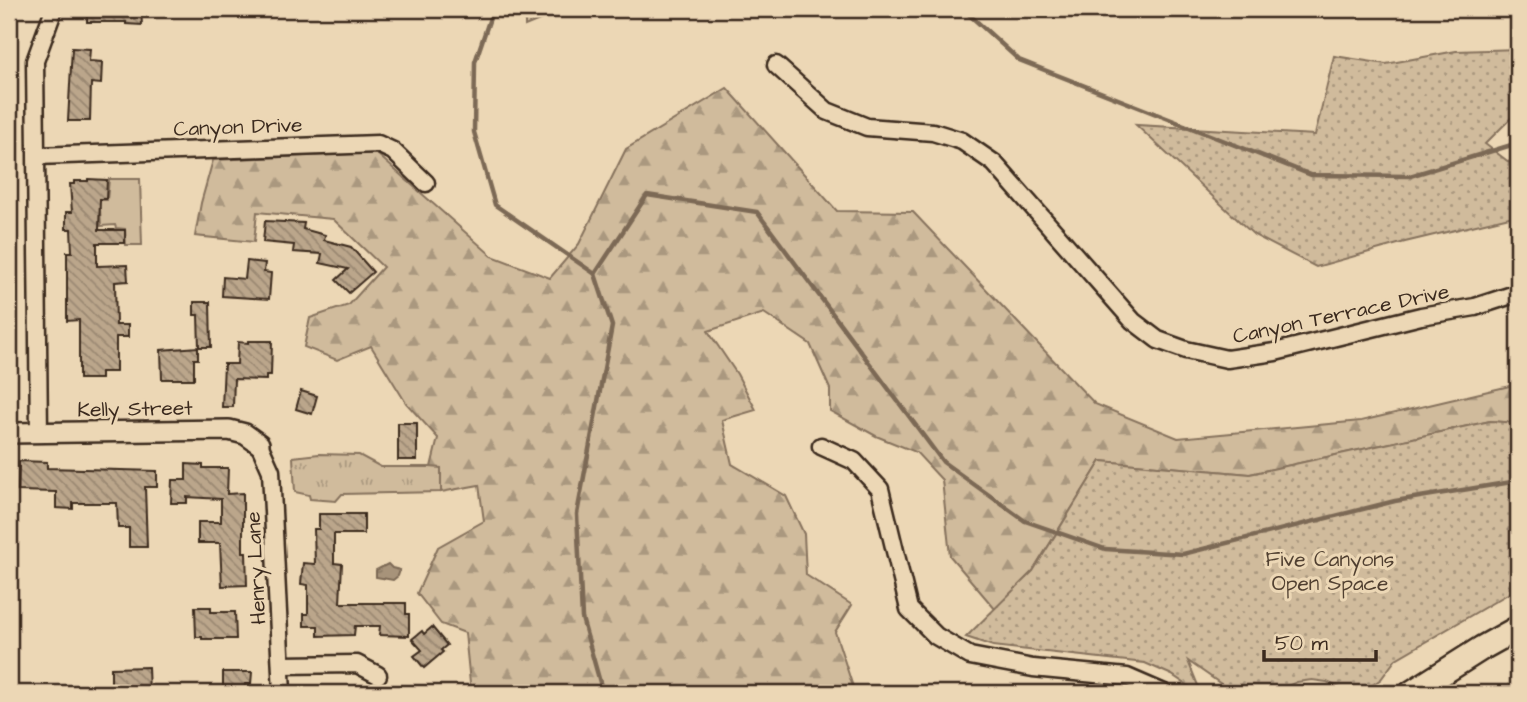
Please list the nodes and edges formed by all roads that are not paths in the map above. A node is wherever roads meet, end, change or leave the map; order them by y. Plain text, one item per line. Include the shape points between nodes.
1 (54, 9) edge
2 (776, 65) dead end
3 (37, 156) junction
4 (426, 183) dead end
5 (1518, 293) edge
6 (9, 433) edge
7 (39, 433) junction
8 (259, 444) joint
9 (821, 446) dead end
10 (1518, 628) edge
11 (282, 665) junction
12 (378, 675) dead end
13 (282, 693) edge
14 (1164, 693) edge
15 (1411, 693) edge

1 - 3 street via 35,61
2 - 5 street, Canyon Terrace Drive via 827,111 867,127 933,132 962,141 994,163 1133,321 1158,340 1186,350 1227,359 1275,352
3 - 4 street, Canyon Drive via 378,144 393,151
3 - 7 street
6 - 7 street, Kelly Street
7 - 8 street, Kelly Street via 229,430
8 - 11 street, Henry Lane via 271,471
9 - 14 street via 854,461 880,489 909,609 936,636 970,656 1033,668 1127,677
10 - 15 main road
11 - 12 street via 356,664
11 - 13 street, Henry Lane

